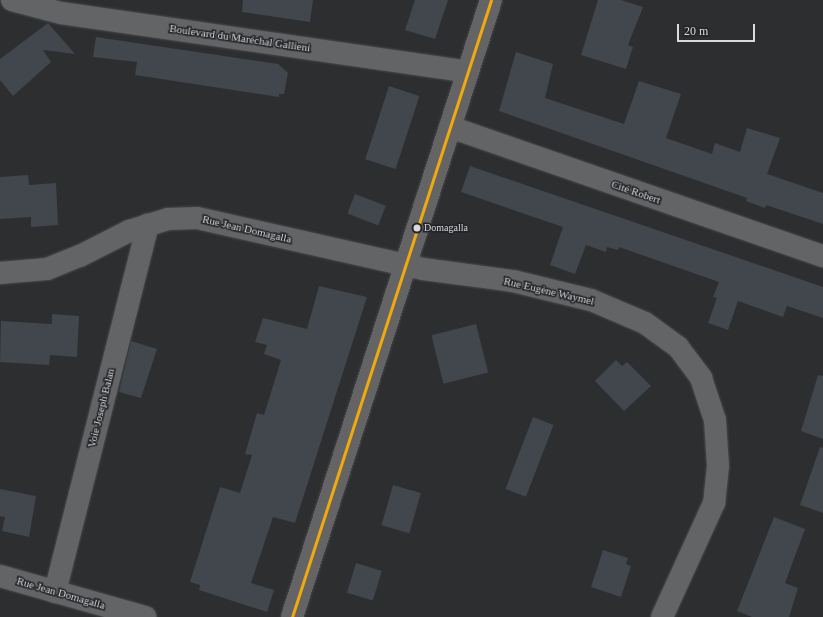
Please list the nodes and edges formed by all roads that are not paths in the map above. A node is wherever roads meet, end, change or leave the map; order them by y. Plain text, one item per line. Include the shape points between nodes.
1 (12, 0) edge
2 (491, 0) edge
3 (468, 72) junction
4 (450, 127) junction
5 (148, 225) junction
6 (823, 256) edge
7 (405, 264) junction
8 (0, 273) edge
9 (0, 576) edge
10 (54, 592) junction
11 (145, 617) edge
12 (292, 617) edge
13 (662, 617) edge

1 - 3 street, Boulevard du Maréchal Gallieni via 61,13
2 - 3 main road
3 - 4 main road
4 - 6 street, Cité Robert
4 - 7 main road
5 - 7 street, Rue Jean Domagalla via 168,219 197,218
5 - 8 street, Rue Jean Domagalla via 47,269
5 - 10 street, Voie Joseph Balan
7 - 12 main road
7 - 13 street, Rue Eugène Waymel via 513,281 591,300 645,323 682,353 701,378 715,420 718,466 714,503
9 - 10 street, Rue Jean Domagalla
10 - 11 street, Rue Jean Domagalla

